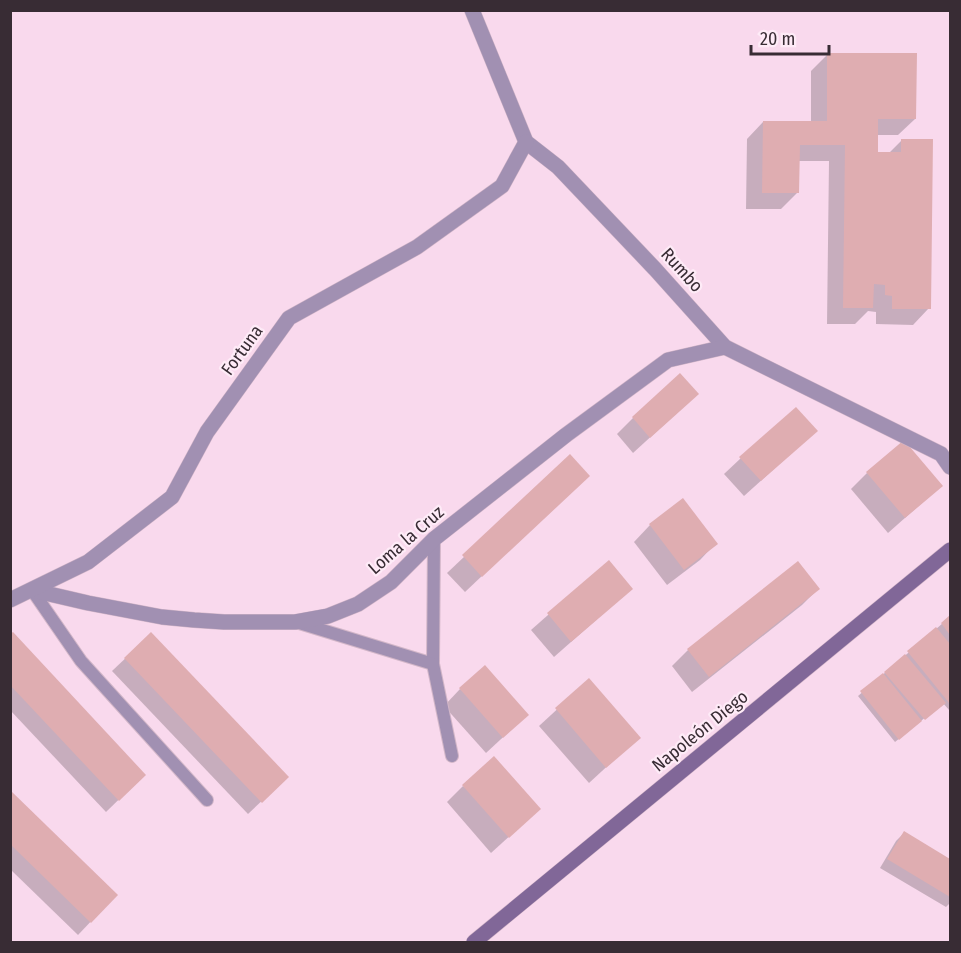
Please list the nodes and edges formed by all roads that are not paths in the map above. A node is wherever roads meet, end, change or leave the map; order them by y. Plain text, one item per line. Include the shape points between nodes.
1 (472, 10) edge
2 (526, 142) junction
3 (725, 347) junction
4 (951, 467) edge
5 (434, 539) junction
6 (951, 550) edge
7 (32, 590) junction
8 (10, 600) edge
9 (295, 622) junction
10 (433, 664) junction
11 (452, 756) dead end
12 (207, 800) dead end
13 (474, 942) edge

1 - 2 street, Rumbo
2 - 3 street, Rumbo via 558,167
2 - 7 street, Fortuna via 502,186 417,247 289,318 207,432 172,497 88,562
3 - 4 street, Rumbo via 941,454
3 - 5 street, Loma la Cruz via 668,360
5 - 9 street, Loma la Cruz via 391,582 358,604 328,616
5 - 10 lane
6 - 13 main road, Napoleón Diego
7 - 8 street, Fortuna
7 - 9 street, Loma la Cruz via 162,617
7 - 12 lane via 81,661
9 - 10 lane
10 - 11 lane

